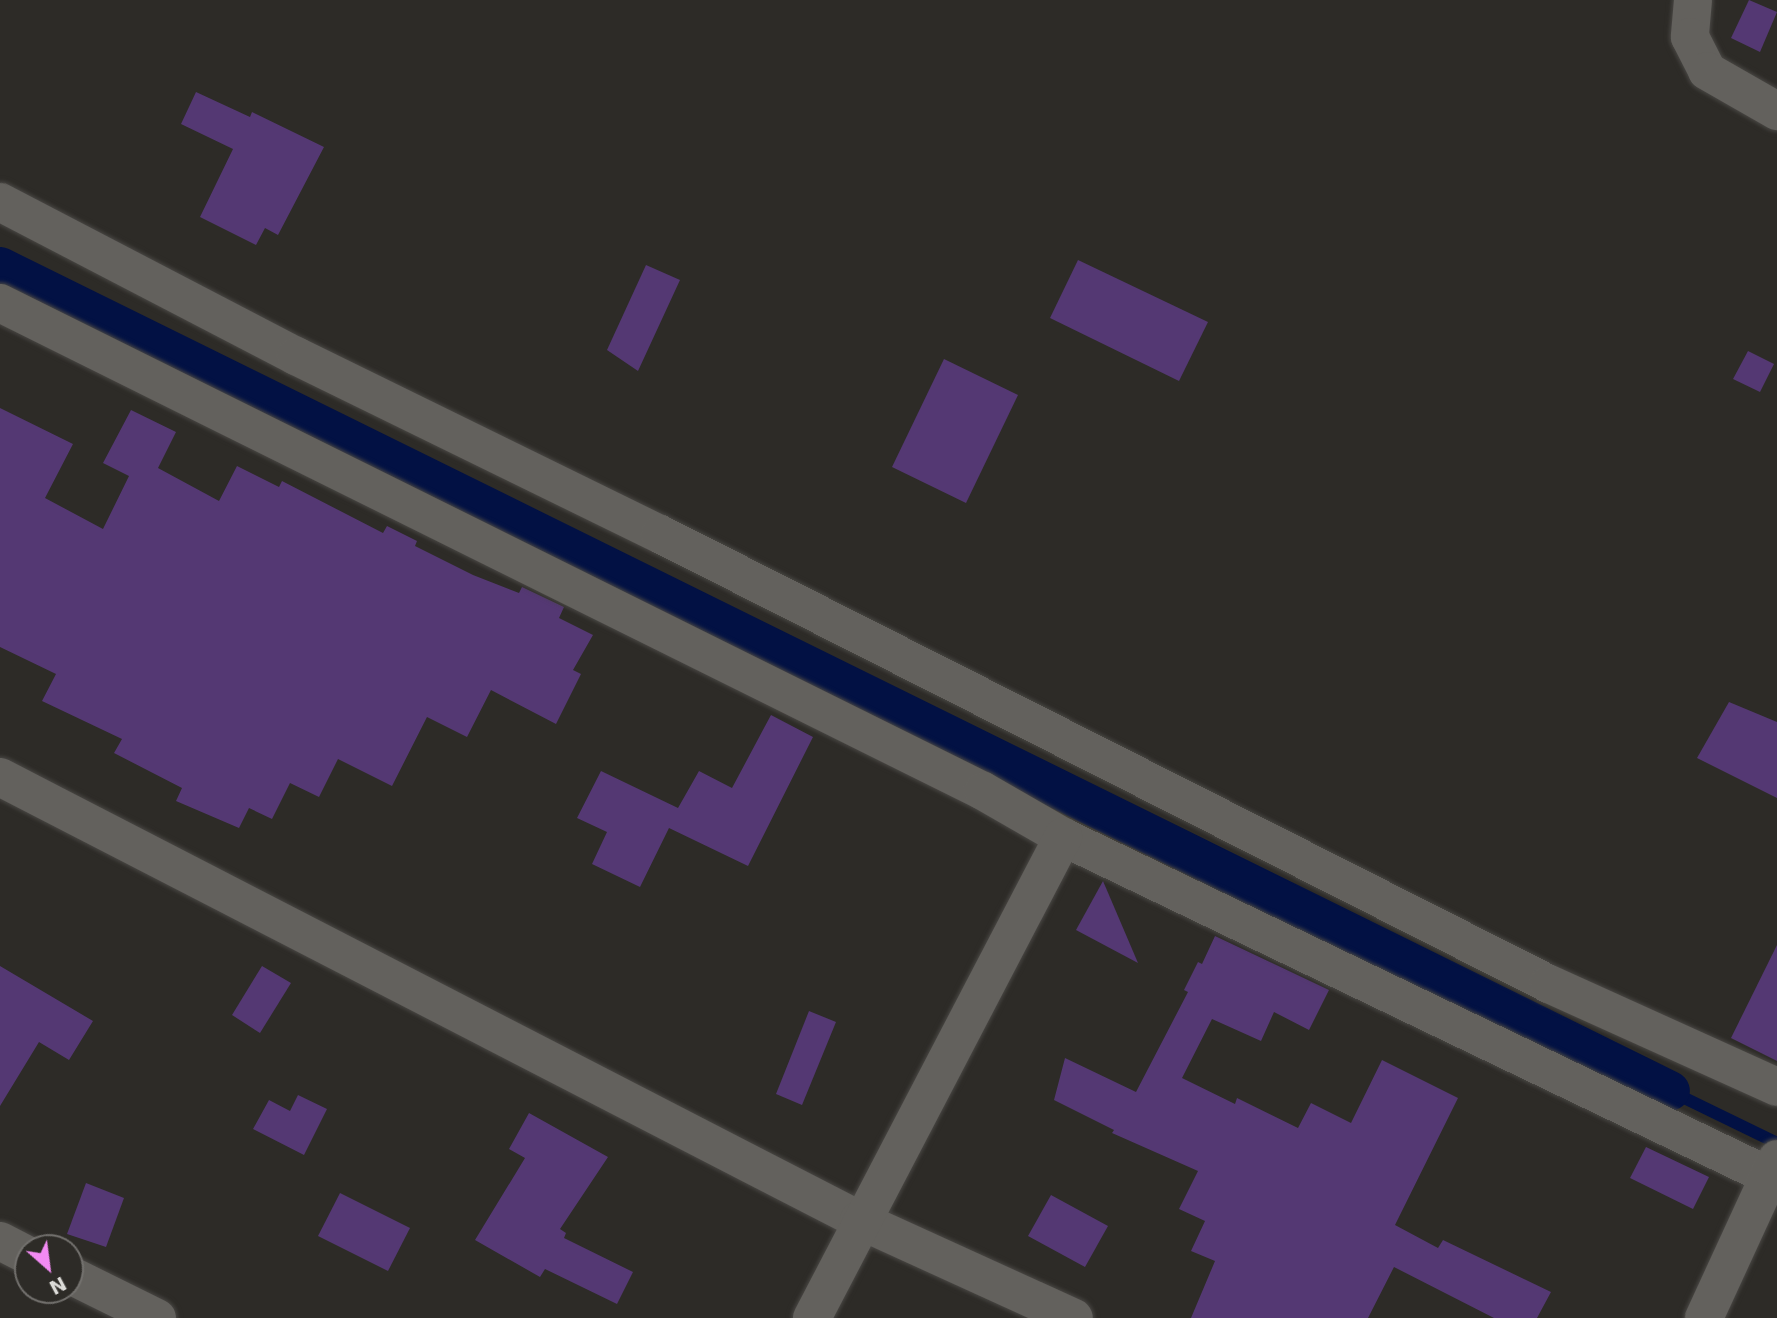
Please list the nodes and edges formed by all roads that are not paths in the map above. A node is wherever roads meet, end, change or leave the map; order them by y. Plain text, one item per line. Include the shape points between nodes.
1 (1693, 0) edge
2 (1777, 111) edge
3 (0, 202) edge
4 (0, 303) edge
5 (0, 777) edge
6 (1063, 837) junction
7 (1777, 1087) edge
8 (1774, 1166) edge
9 (859, 1220) junction
10 (84, 1282) edge
11 (158, 1318) edge
12 (812, 1318) edge
13 (1074, 1318) edge
14 (1704, 1318) edge

1 - 2 street via 1690,37 1707,71
3 - 7 street via 296,356 672,540 1549,984
4 - 6 street via 983,791
5 - 9 street
6 - 8 street
6 - 9 street
8 - 14 street
9 - 12 street
9 - 13 street
10 - 11 street

